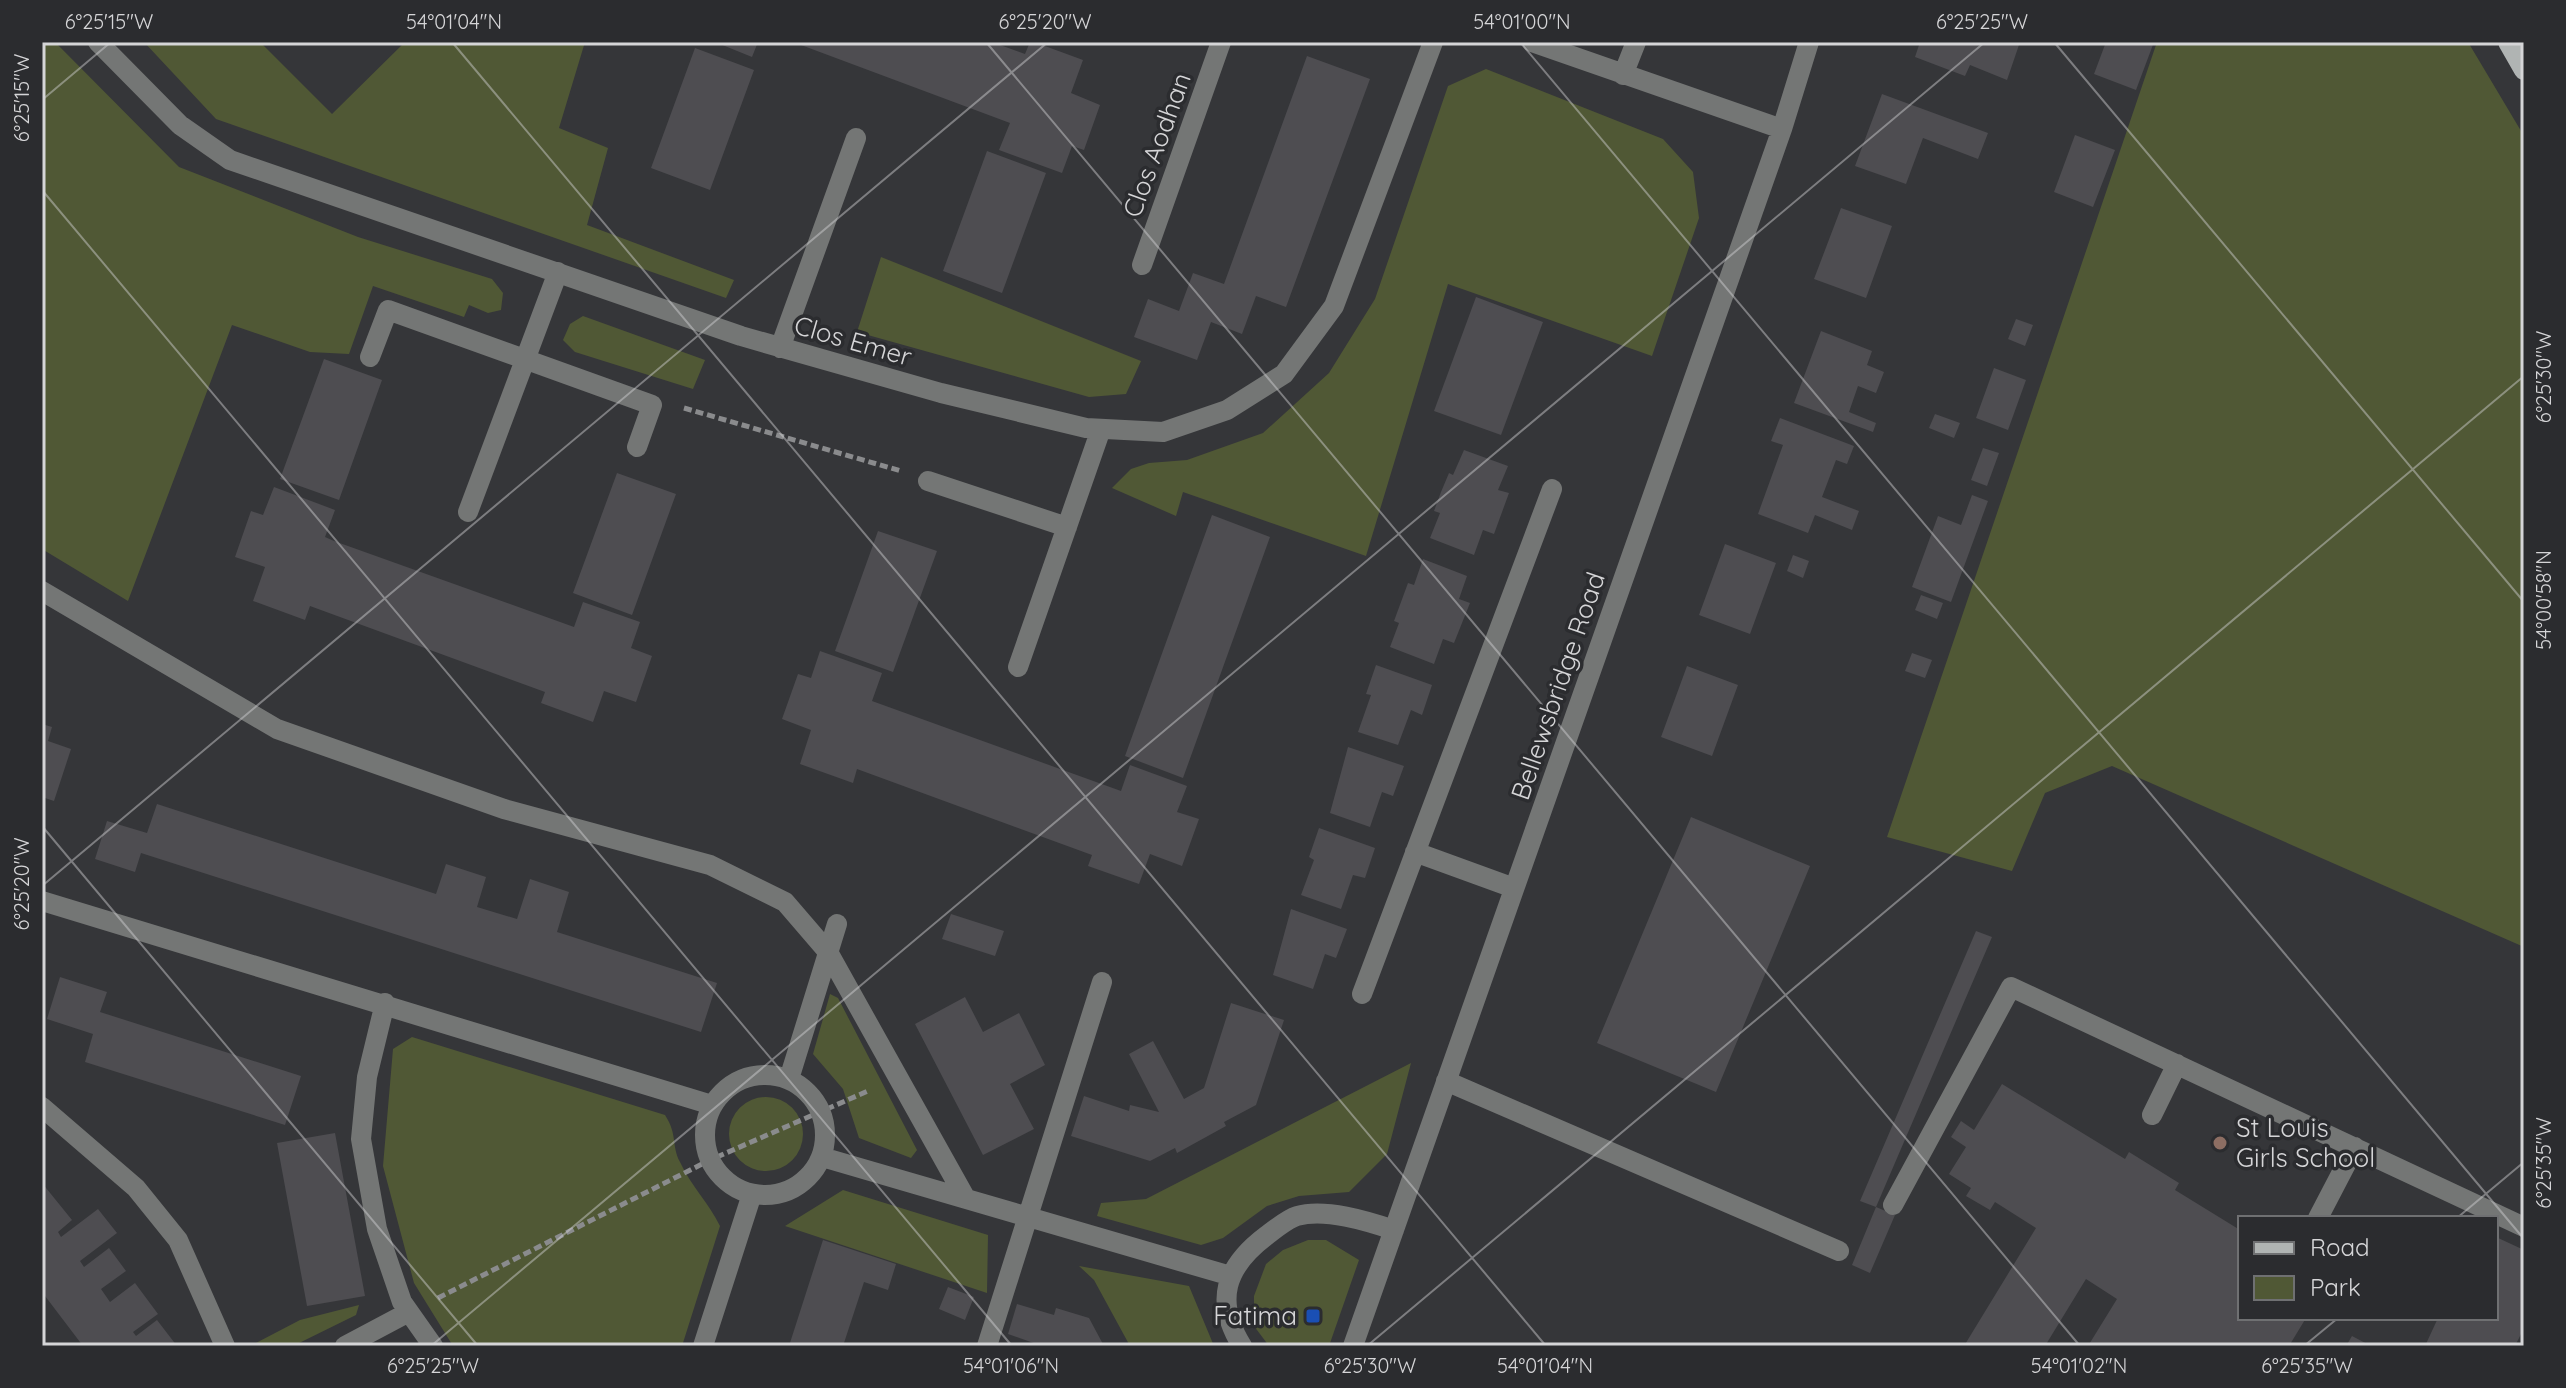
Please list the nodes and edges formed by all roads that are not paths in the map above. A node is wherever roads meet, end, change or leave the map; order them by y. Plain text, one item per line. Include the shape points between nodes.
1 (98, 42) edge
2 (1221, 42) edge
3 (1433, 42) edge
4 (1532, 42) edge
5 (1636, 42) edge
6 (1809, 42) edge
7 (2508, 42) edge
8 (2524, 70) edge
9 (1623, 75) junction
10 (1782, 129) junction
11 (856, 138) dead end
12 (1142, 265) dead end
13 (558, 272) junction
14 (780, 348) junction
15 (370, 357) dead end
16 (524, 359) junction
17 (1101, 429) junction
18 (637, 447) dead end
19 (928, 481) road end
20 (1552, 489) dead end
21 (468, 512) dead end
22 (1067, 527) junction
23 (42, 591) edge
24 (1018, 667) dead end
25 (1415, 852) junction
26 (1514, 888) junction
27 (42, 901) edge
28 (837, 924) dead end
29 (828, 952) junction
30 (1102, 982) dead end
31 (1362, 994) dead end
32 (385, 1003) junction
33 (2177, 1064) junction
34 (789, 1079) junction
35 (1446, 1081) junction
36 (712, 1105) junction
37 (42, 1107) edge
38 (2152, 1115) dead end
39 (2355, 1147) junction
40 (822, 1157) junction
41 (752, 1194) junction
42 (966, 1199) junction
43 (1893, 1205) dead end
44 (2319, 1216) edge
45 (1028, 1217) junction
46 (2524, 1227) edge
47 (1394, 1230) junction
48 (1839, 1251) dead end
49 (1231, 1276) junction
50 (409, 1312) junction
51 (225, 1346) edge
52 (345, 1346) edge
53 (433, 1346) edge
54 (703, 1346) edge
55 (987, 1346) edge
56 (1242, 1346) edge
57 (1353, 1346) edge

1 - 13 street, Clos Emer via 180,125 230,160
2 - 12 street, Clos Aodhan
3 - 17 street, Clos Emer via 1334,306 1284,374 1227,410 1163,432
4 - 9 street
5 - 9 street
6 - 10 street, Bellewsbridge Road
7 - 8 main road
9 - 10 street
10 - 26 street, Bellewsbridge Road
11 - 14 street
13 - 14 street, Clos Emer
13 - 16 street
14 - 17 street, Clos Emer via 941,393
15 - 16 street via 388,310
16 - 18 street via 652,405
16 - 21 street
17 - 22 street
19 - 22 street
20 - 25 street
22 - 24 street
23 - 29 street via 277,729 504,809 710,865 785,902
25 - 26 street
25 - 31 street
26 - 35 street, Bellewsbridge Road
27 - 32 street
28 - 29 street
29 - 34 street
29 - 42 street
30 - 45 street
32 - 36 street
32 - 50 street via 367,1077 361,1139 377,1229
33 - 38 street
33 - 39 street
33 - 43 street via 2011,987
34 - 36 street via 768,1074 745,1077
34 - 40 street via 809,1091 822,1111 827,1134
35 - 47 street, Bellewsbridge Road
35 - 48 street
36 - 41 street via 704,1133 710,1160 726,1182
37 - 51 street via 136,1188 178,1240
39 - 44 street
39 - 46 street
40 - 41 street via 811,1176 794,1189 773,1196
40 - 42 street
41 - 54 street
42 - 45 street
45 - 49 street
45 - 55 street
47 - 49 street via 1332,1216 1297,1216 1239,1257
47 - 57 street, Bellewsbridge Road
49 - 56 street via 1228,1324
50 - 52 street
50 - 53 street

